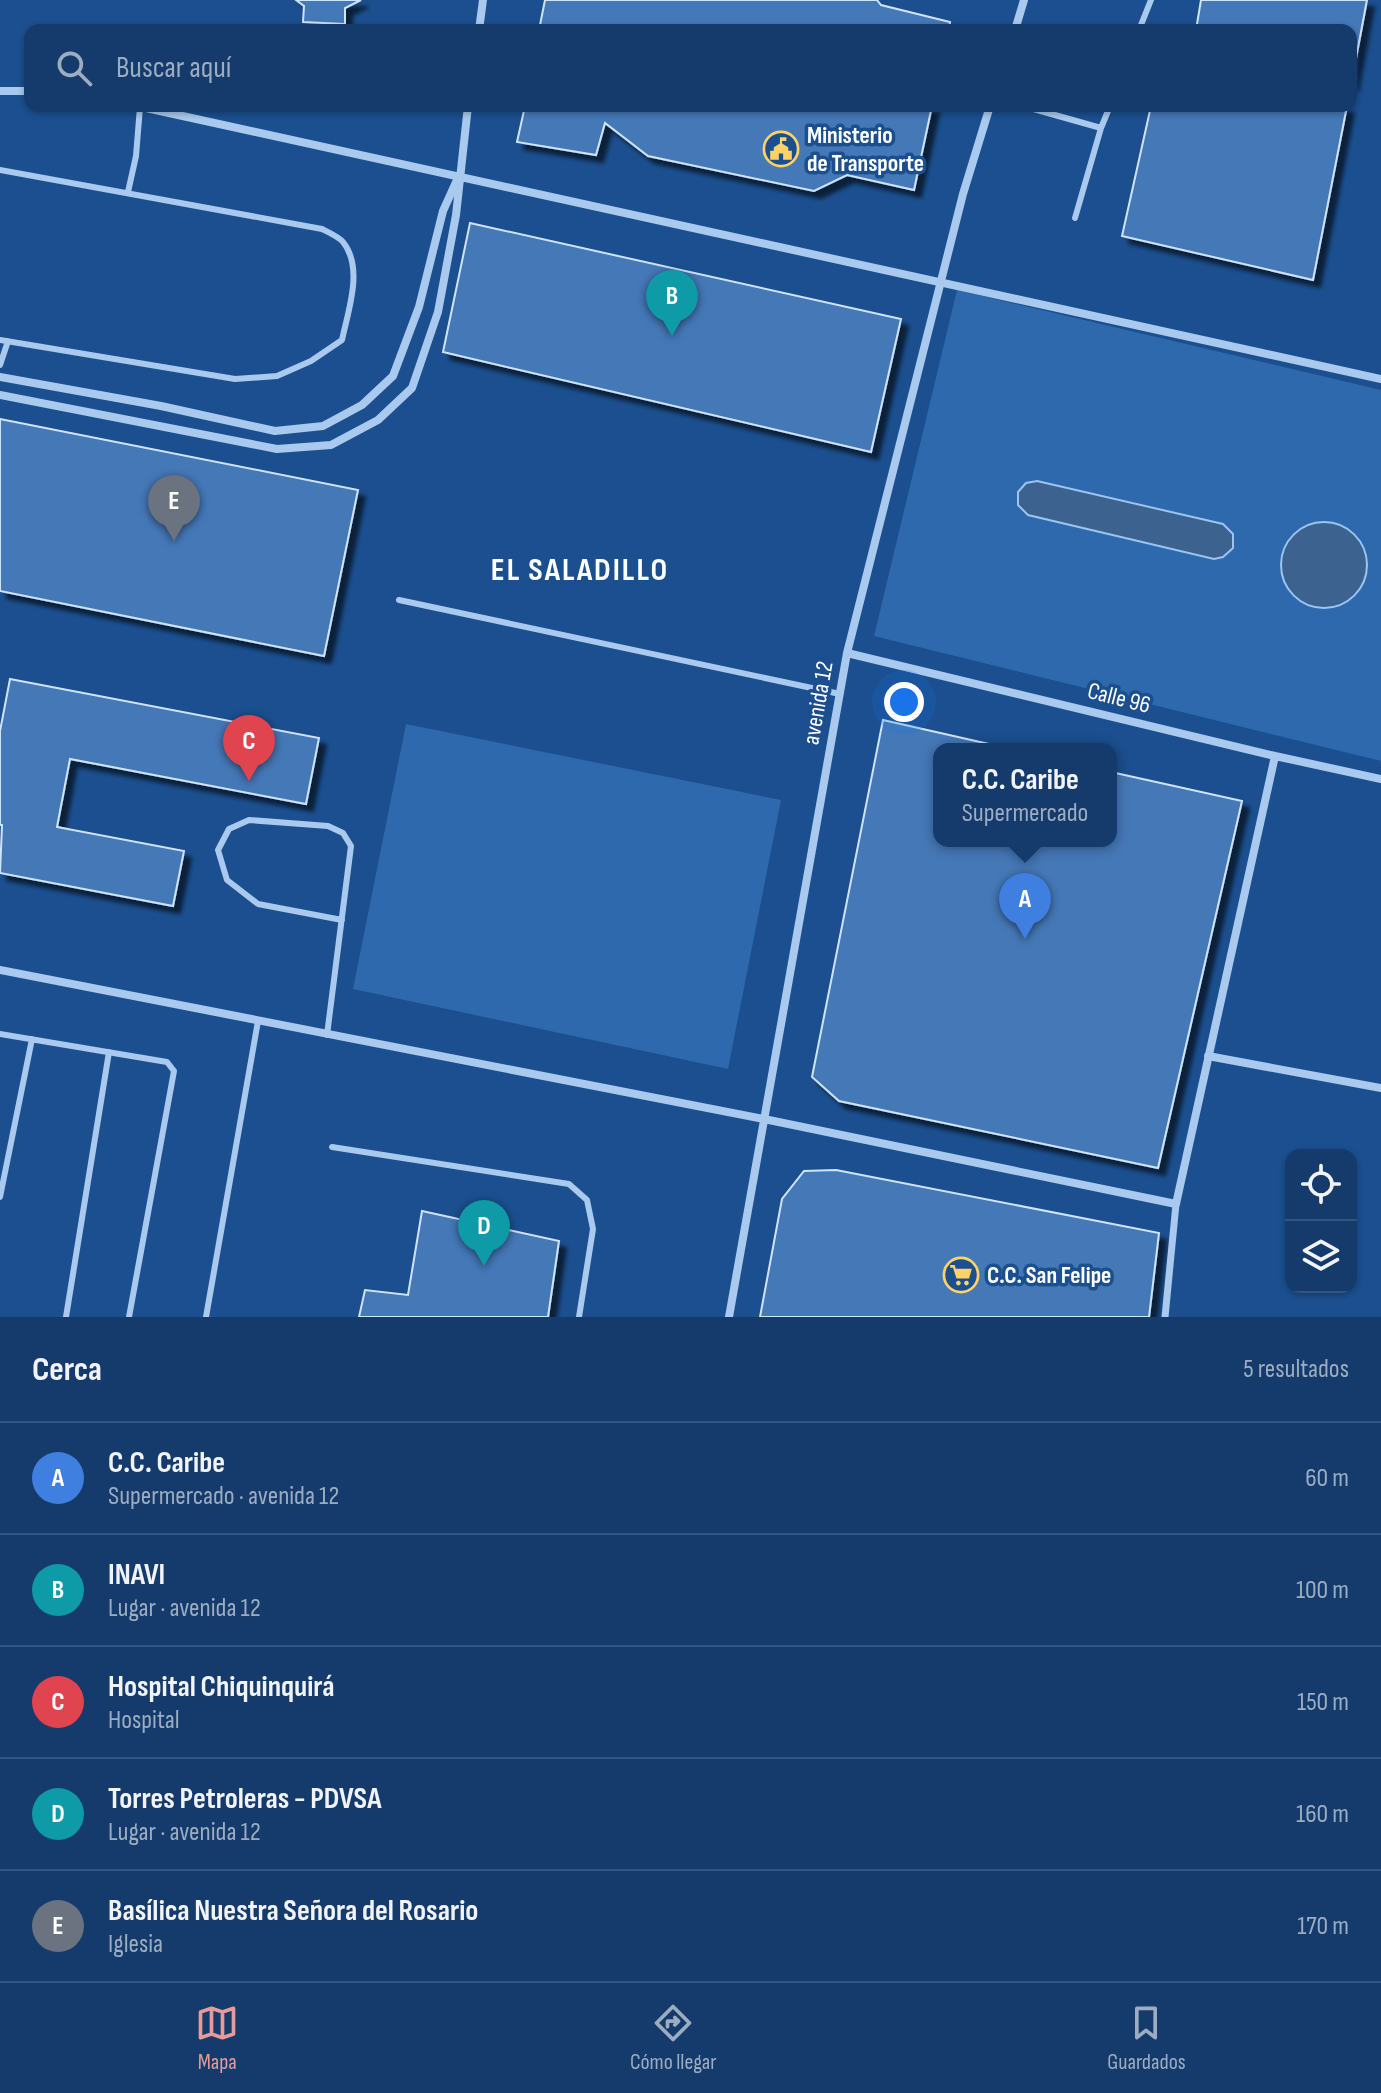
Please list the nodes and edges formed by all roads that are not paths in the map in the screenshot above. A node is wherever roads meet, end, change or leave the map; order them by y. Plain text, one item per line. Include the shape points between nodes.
1 (483, 0) edge
2 (1024, 0) edge
3 (1151, 0) edge
4 (480, 24) edge
5 (1017, 24) edge
6 (1141, 24) edge
7 (0, 91) edge
8 (24, 91) edge
9 (138, 112) edge
10 (166, 112) edge
11 (467, 112) edge
12 (988, 112) edge
13 (1044, 112) edge
14 (1108, 112) edge
15 (1101, 128) junction
16 (0, 170) edge
17 (459, 176) junction
18 (128, 192) junction
19 (1075, 218) dead end
20 (943, 283) junction
21 (4, 341) edge
22 (0, 365) edge
23 (0, 377) edge
24 (1381, 379) edge
25 (0, 395) edge
26 (399, 600) dead end
27 (847, 653) junction
28 (840, 694) junction
29 (1275, 756) junction
30 (1381, 779) edge
31 (342, 920) junction
32 (0, 970) edge
33 (258, 1021) junction
34 (0, 1034) edge
35 (327, 1035) junction
36 (32, 1039) junction
37 (109, 1052) junction
38 (1208, 1056) junction
39 (1381, 1088) edge
40 (764, 1119) junction
41 (332, 1147) dead end
42 (0, 1197) edge
43 (1176, 1204) junction
44 (66, 1317) edge
45 (129, 1317) edge
46 (206, 1317) edge
47 (579, 1317) edge
48 (729, 1317) edge
49 (1165, 1317) edge

1 - 4 street
2 - 5 street
3 - 6 lane
7 - 8 street
9 - 18 lane
10 - 17 street
11 - 17 street
12 - 20 street, avenida 12
13 - 15 lane
14 - 15 lane
15 - 19 lane
16 - 18 lane
17 - 20 street
17 - 23 street via 443,211 419,307 393,376 362,405 323,426 275,431
17 - 25 street via 438,312 412,388 378,420 331,445 277,449
18 - 21 lane via 322,229 343,241 353,266 342,340 277,376 235,379
20 - 24 street
20 - 27 street, avenida 12
21 - 22 lane
26 - 28 lane
27 - 28 street, avenida 12
27 - 29 street, Calle 96
28 - 40 street, avenida 12
29 - 30 street, Calle 96
29 - 38 street
31 - 31 lane via 351,846 343,833 328,826 249,820 229,829 218,850 227,880 258,904
31 - 35 lane
32 - 33 street
33 - 35 street
33 - 46 lane
34 - 36 lane
35 - 40 street
36 - 37 lane
36 - 42 lane
37 - 44 lane
37 - 45 lane via 167,1062 174,1071
38 - 39 street
38 - 43 street
40 - 43 street
40 - 48 street, avenida 12
41 - 47 lane via 569,1184 587,1200 593,1229
43 - 49 street

